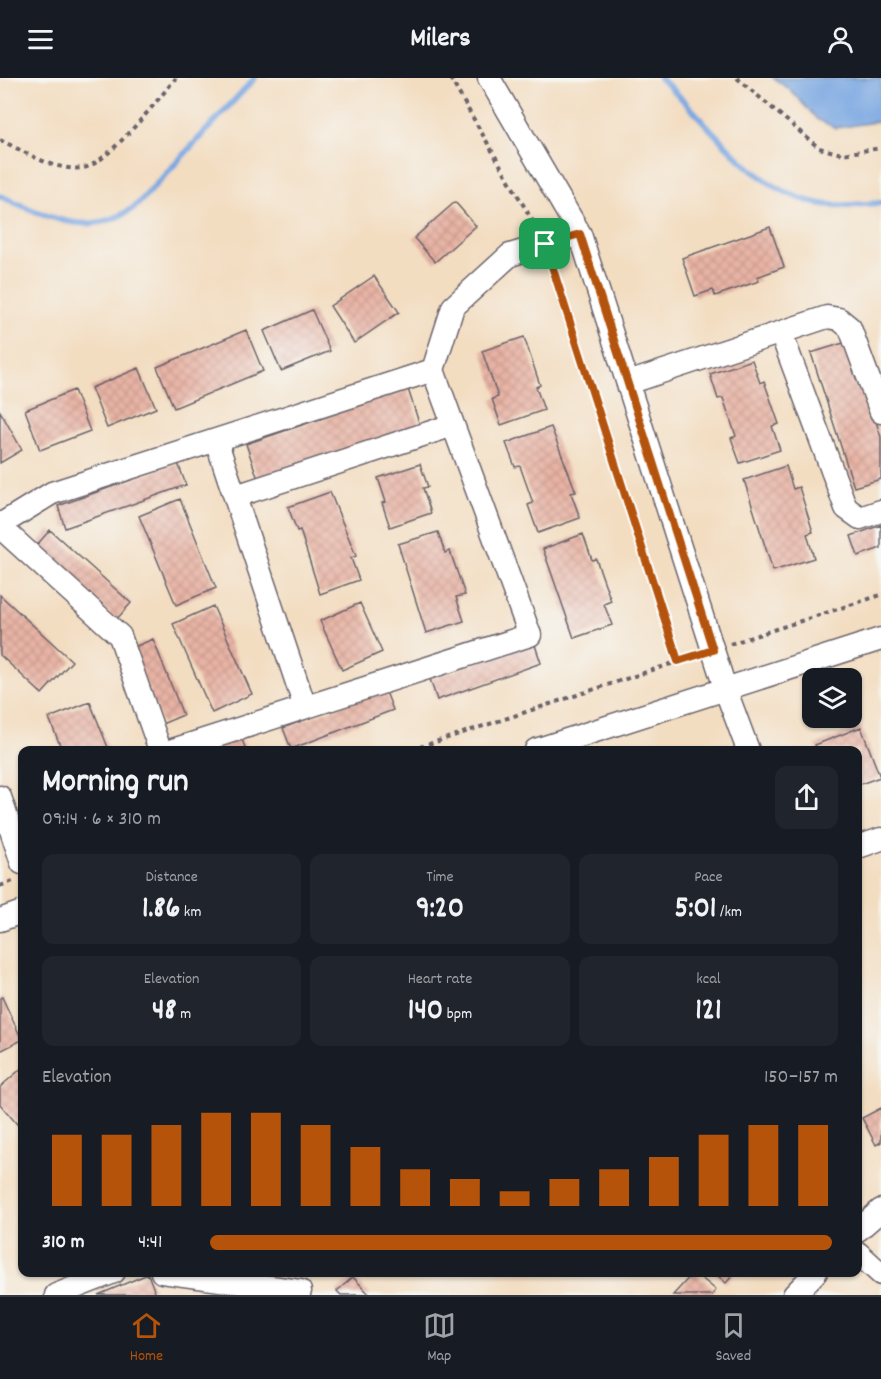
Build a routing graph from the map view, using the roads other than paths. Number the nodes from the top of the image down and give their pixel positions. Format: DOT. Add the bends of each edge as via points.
graph roads {
  1 [pos="489,78"];
  2 [pos="580,234"];
  3 [pos="781,333"];
  4 [pos="433,370"];
  5 [pos="628,383"];
  6 [pos="881,412"];
  7 [pos="453,425"];
  8 [pos="216,440"];
  9 [pos="236,496"];
  10 [pos="881,511"];
  11 [pos="0,526"];
  12 [pos="881,639"];
  13 [pos="726,691"];
  14 [pos="305,707"];
  15 [pos="159,746"];
  16 [pos="185,746"];
  17 [pos="549,746"];
  18 [pos="747,746"];
  19 [pos="0,797"];
  20 [pos="881,839"];
  21 [pos="862,846"];
  22 [pos="18,850"];
  23 [pos="18,913"];
  24 [pos="0,920"];
  25 [pos="881,1210"];
  26 [pos="862,1227"];
  27 [pos="862,1257"];
  28 [pos="881,1274"];
  29 [pos="101,1277"];
  30 [pos="197,1277"];
  31 [pos="811,1277"];
  32 [pos="260,1286"];
  33 [pos="56,1295"];
  34 [pos="238,1295"];
  35 [pos="296,1295"];
  36 [pos="794,1295"];
  1 -- 2 [label="street"];
  2 -- 4 [label="street" via="510,255 453,307"];
  2 -- 5 [label="street"];
  3 -- 5 [label="street"];
  3 -- 6 [label="street" via="827,317 839,319 850,328"];
  3 -- 10 [label="street" via="846,508 860,518"];
  4 -- 7 [label="street"];
  4 -- 8 [label="street"];
  5 -- 13 [label="street"];
  7 -- 9 [label="street"];
  7 -- 14 [label="street" via="530,635"];
  8 -- 9 [label="street"];
  8 -- 11 [label="street" via="52,493"];
  9 -- 14 [label="street"];
  11 -- 15 [label="street" via="120,636"];
  12 -- 13 [label="street"];
  13 -- 17 [label="street"];
  13 -- 18 [label="street"];
  14 -- 16 [label="street"];
  19 -- 22 [label="street"];
  20 -- 21 [label="street"];
  23 -- 24 [label="street"];
  25 -- 26 [label="street"];
  27 -- 28 [label="street"];
  29 -- 33 [label="street"];
  30 -- 32 [label="street"];
  31 -- 36 [label="street"];
  32 -- 34 [label="street"];
  32 -- 35 [label="street" via="300,1291"];
}
